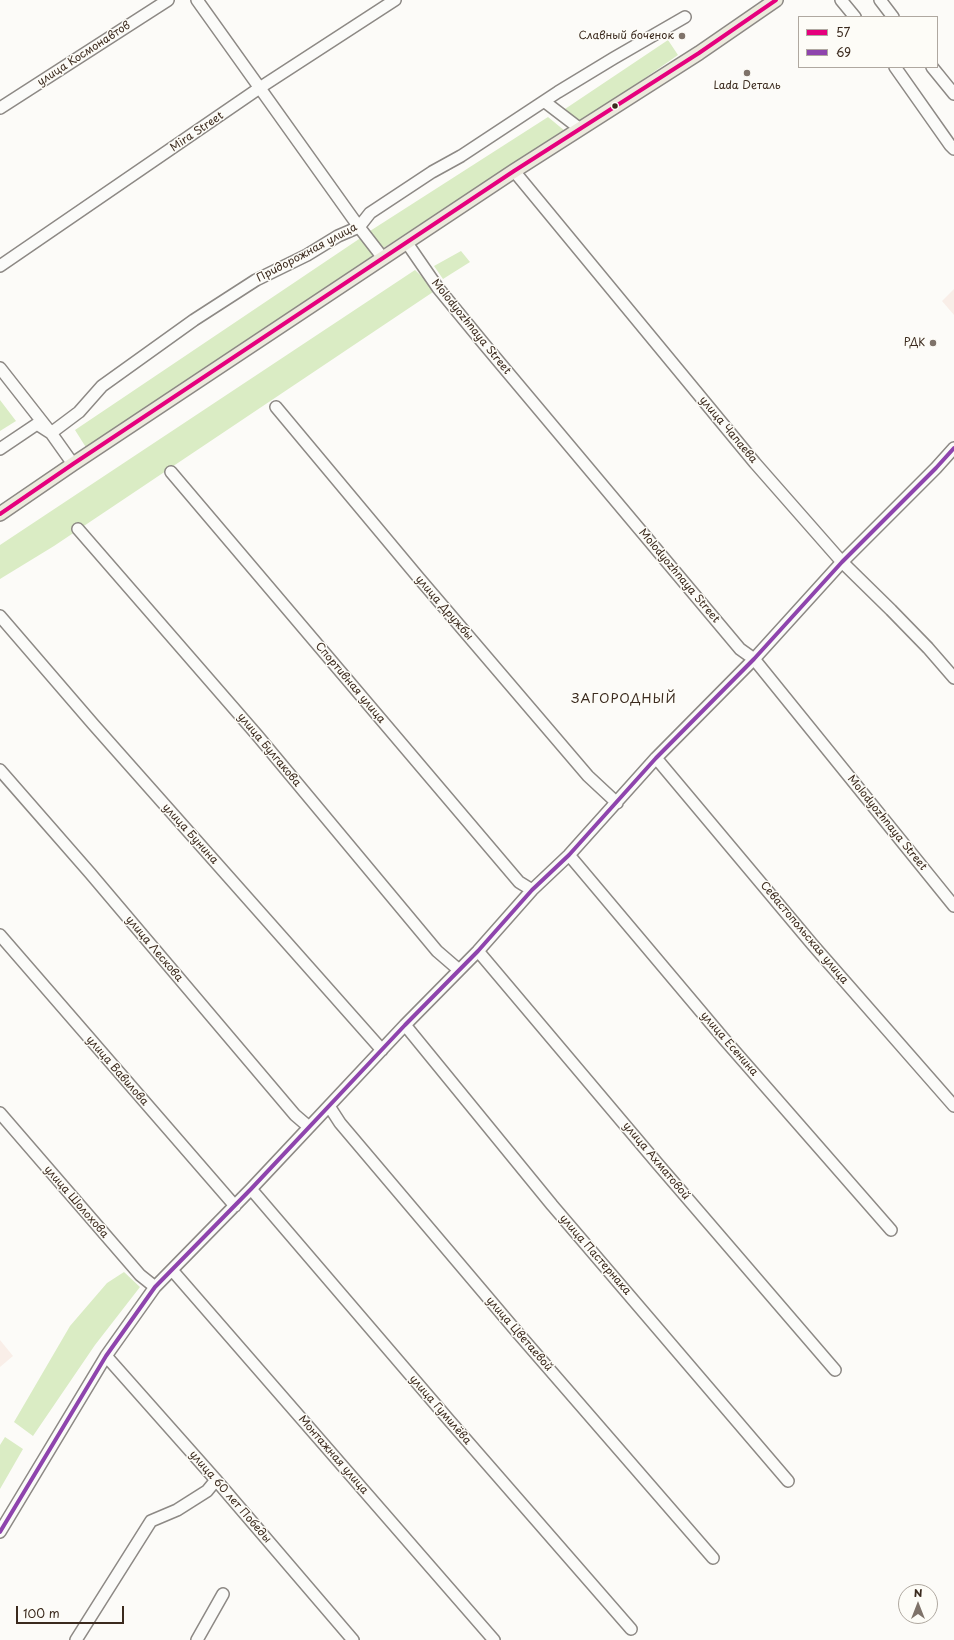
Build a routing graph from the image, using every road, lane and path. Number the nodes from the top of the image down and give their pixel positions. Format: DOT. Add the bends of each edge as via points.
graph roads {
  1 [pos="168,0"];
  2 [pos="197,0"];
  3 [pos="395,0"];
  4 [pos="776,0"];
  5 [pos="841,0"];
  6 [pos="880,0"];
  7 [pos="855,16"];
  8 [pos="892,16"];
  9 [pos="685,17"];
  10 [pos="896,68"];
  11 [pos="933,68"];
  12 [pos="261,88"];
  13 [pos="954,94"];
  14 [pos="545,102"];
  15 [pos="0,108"];
  16 [pos="579,128"];
  17 [pos="953,144"];
  18 [pos="514,171"];
  19 [pos="359,227"];
  20 [pos="407,243"];
  21 [pos="383,258"];
  22 [pos="0,266"];
  23 [pos="0,368"];
  24 [pos="276,407"];
  25 [pos="51,433"];
  26 [pos="954,448"];
  27 [pos="0,449"];
  28 [pos="73,464"];
  29 [pos="171,472"];
  30 [pos="0,514"];
  31 [pos="78,529"];
  32 [pos="842,562"];
  33 [pos="0,616"];
  34 [pos="754,659"];
  35 [pos="954,678"];
  36 [pos="656,758"];
  37 [pos="0,770"];
  38 [pos="617,803"];
  39 [pos="569,855"];
  40 [pos="532,890"];
  41 [pos="954,906"];
  42 [pos="0,935"];
  43 [pos="478,951"];
  44 [pos="459,970"];
  45 [pos="405,1025"];
  46 [pos="382,1050"];
  47 [pos="329,1106"];
  48 [pos="954,1106"];
  49 [pos="0,1113"];
  50 [pos="309,1127"];
  51 [pos="251,1189"];
  52 [pos="234,1206"];
  53 [pos="891,1230"];
  54 [pos="172,1270"];
  55 [pos="155,1287"];
  56 [pos="106,1356"];
  57 [pos="835,1370"];
  58 [pos="216,1480"];
  59 [pos="788,1482"];
  60 [pos="0,1532"];
  61 [pos="712,1558"];
  62 [pos="223,1594"];
  63 [pos="631,1629"];
  64 [pos="76,1640"];
  65 [pos="197,1640"];
  66 [pos="353,1640"];
  67 [pos="494,1640"];
  1 -- 15 [label="street, улица Космонавтов"];
  2 -- 12 [label="street"];
  3 -- 12 [label="street, Mira Street"];
  4 -- 16 [label="main road"];
  5 -- 7 [label="street"];
  6 -- 8 [label="street"];
  9 -- 14 [label="street, Придорожная улица"];
  10 -- 17 [label="street"];
  11 -- 13 [label="street"];
  12 -- 19 [label="street"];
  12 -- 22 [label="street, Mira Street"];
  14 -- 16 [label="street"];
  14 -- 19 [label="street, Придорожная улица" via="370,213"];
  16 -- 18 [label="main road"];
  18 -- 20 [label="main road"];
  18 -- 32 [label="street, улица Чапаева" via="755,463"];
  19 -- 21 [label="street"];
  19 -- 25 [label="street, Придорожная улица" via="256,280 194,320 102,386 80,412"];
  20 -- 21 [label="main road"];
  20 -- 34 [label="street, Molodyozhnaya Street" via="438,288 484,344 740,650"];
  21 -- 28 [label="main road"];
  23 -- 25 [label="street"];
  24 -- 38 [label="street, улица Дружбы" via="588,776"];
  25 -- 27 [label="street" via="36,424"];
  25 -- 28 [label="street"];
  26 -- 32 [label="street"];
  28 -- 30 [label="main road"];
  29 -- 40 [label="street, Спортивная улица" via="519,882"];
  31 -- 44 [label="street, улица Булгакова" via="257,735 437,951"];
  32 -- 34 [label="street"];
  32 -- 35 [label="street, улица Чапаева" via="928,648"];
  33 -- 46 [label="street, улица Бунина" via="92,724"];
  34 -- 36 [label="street"];
  34 -- 41 [label="street, Molodyozhnaya Street"];
  36 -- 38 [label="street"];
  36 -- 48 [label="street, Севастопольская улица" via="812,944"];
  37 -- 50 [label="street, улица Лескова" via="295,1115"];
  38 -- 39 [label="street"];
  39 -- 40 [label="street"];
  39 -- 53 [label="street, улица Есенина" via="724,1039"];
  40 -- 43 [label="street"];
  42 -- 52 [label="street, улица Вавилова"];
  43 -- 44 [label="street"];
  43 -- 57 [label="street, улица Ахматовой"];
  44 -- 45 [label="street"];
  45 -- 46 [label="street"];
  45 -- 59 [label="street, улица Пастернака" via="552,1205"];
  46 -- 47 [label="street"];
  47 -- 50 [label="street"];
  47 -- 61 [label="street, улица Цветаевой" via="340,1124"];
  49 -- 55 [label="street, улица Шолохова" via="140,1275"];
  50 -- 51 [label="street"];
  51 -- 52 [label="street"];
  51 -- 63 [label="street, улица Гумилёва"];
  52 -- 54 [label="street"];
  54 -- 55 [label="street"];
  54 -- 67 [label="street, Монтажная улица"];
  55 -- 56 [label="street"];
  56 -- 58 [label="street, улица 60 лет Победы"];
  56 -- 60 [label="street"];
  58 -- 64 [label="street" via="207,1490 177,1510 151,1520"];
  58 -- 66 [label="street, улица 60 лет Победы"];
  62 -- 65 [label="street"];
}
